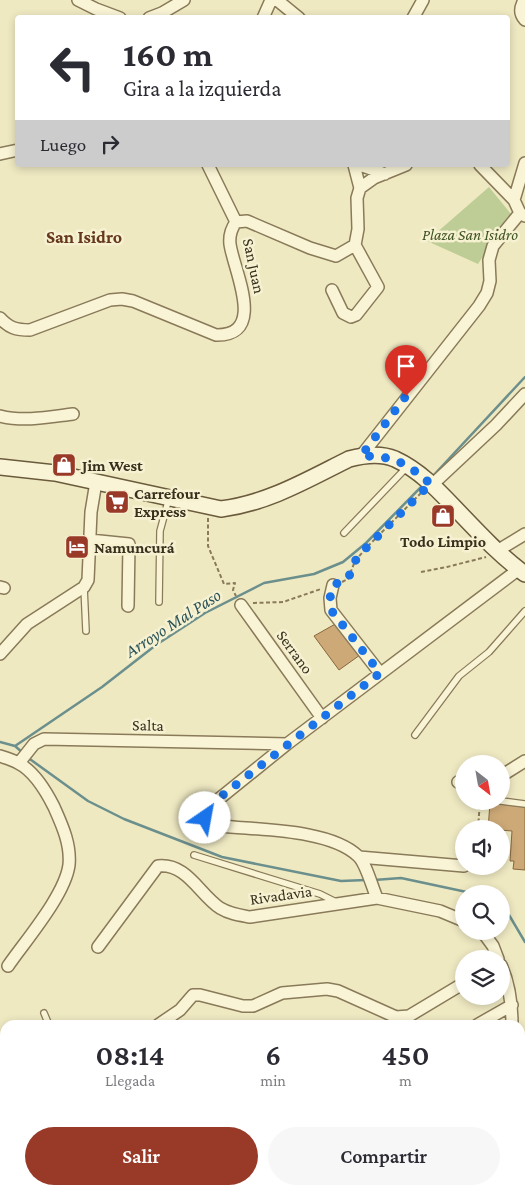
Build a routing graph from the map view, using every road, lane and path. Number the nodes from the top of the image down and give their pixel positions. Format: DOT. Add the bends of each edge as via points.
graph roads {
  1 [pos="78,0"];
  2 [pos="184,0"];
  3 [pos="271,0"];
  4 [pos="277,0"];
  5 [pos="423,0"];
  6 [pos="524,0"];
  7 [pos="112,15"];
  8 [pos="157,15"];
  9 [pos="264,15"];
  10 [pos="295,15"];
  11 [pos="415,15"];
  12 [pos="525,20"];
  13 [pos="15,151"];
  14 [pos="0,154"];
  15 [pos="525,164"];
  16 [pos="209,167"];
  17 [pos="355,167"];
  18 [pos="366,167"];
  19 [pos="401,167"];
  20 [pos="482,167"];
  21 [pos="385,174"];
  22 [pos="360,188"];
  23 [pos="514,200"];
  24 [pos="523,214"];
  25 [pos="236,222"];
  26 [pos="355,245"];
  27 [pos="332,290"];
  28 [pos="0,318"];
  29 [pos="525,394"];
  30 [pos="73,414"];
  31 [pos="0,416"];
  32 [pos="361,456"];
  33 [pos="408,466"];
  34 [pos="0,467"];
  35 [pos="96,482"];
  36 [pos="432,485"];
  37 [pos="169,498"];
  38 [pos="208,507"];
  39 [pos="344,534"];
  40 [pos="525,534"];
  41 [pos="90,540"];
  42 [pos="497,551"];
  43 [pos="421,572"];
  44 [pos="522,572"];
  45 [pos="333,585"];
  46 [pos="84,587"];
  47 [pos="233,590"];
  48 [pos="159,602"];
  49 [pos="241,605"];
  50 [pos="128,606"];
  51 [pos="525,611"];
  52 [pos="86,631"];
  53 [pos="0,654"];
  54 [pos="380,673"];
  55 [pos="322,718"];
  56 [pos="415,736"];
  57 [pos="287,744"];
  58 [pos="0,756"];
  59 [pos="21,759"];
  60 [pos="525,761"];
  61 [pos="510,770"];
  62 [pos="510,802"];
  63 [pos="525,804"];
  64 [pos="194,855"];
  65 [pos="362,862"];
  66 [pos="455,866"];
  67 [pos="377,898"];
  68 [pos="338,902"];
  69 [pos="455,917"];
  70 [pos="98,947"];
  71 [pos="8,966"];
  72 [pos="455,988"];
  73 [pos="510,992"];
  74 [pos="512,1004"];
  75 [pos="44,1013"];
  76 [pos="47,1020"];
  77 [pos="165,1020"];
  78 [pos="486,1020"];
  79 [pos="512,1020"];
  1 -- 7 [label="street"];
  2 -- 8 [label="street"];
  3 -- 9 [label="street"];
  4 -- 10 [label="street"];
  5 -- 11 [label="street"];
  6 -- 12 [label="street" via="521,14"];
  13 -- 14 [label="street"];
  15 -- 23 [label="street"];
  16 -- 25 [label="street"];
  17 -- 22 [label="street"];
  18 -- 21 [label="street"];
  19 -- 21 [label="street"];
  20 -- 23 [label="street"];
  21 -- 22 [label="street"];
  22 -- 26 [label="street"];
  23 -- 24 [label="street"];
  24 -- 32 [label="street" via="493,246 489,260 490,281 479,306"];
  25 -- 26 [label="street, San Juan" via="247,221 329,255 344,253"];
  25 -- 28 [label="street, San Juan" via="230,230 230,243 246,306 241,322 224,335 216,335 122,299 110,300 30,330 10,327"];
  26 -- 27 [label="street" via="378,287 351,317 343,313"];
  29 -- 36 [label="street"];
  30 -- 31 [label="street" via="31,419"];
  32 -- 33 [label="main road" via="381,456"];
  32 -- 38 [label="main road" via="279,495 242,506"];
  33 -- 36 [label="main road"];
  33 -- 39 [label="lane"];
  34 -- 35 [label="main road" via="55,472"];
  35 -- 37 [label="main road"];
  35 -- 41 [label="street"];
  36 -- 42 [label="main road"];
  36 -- 45 [label="path" via="367,547 355,561 348,579"];
  37 -- 38 [label="main road"];
  37 -- 48 [label="lane" via="160,531"];
  38 -- 47 [label="path" via="208,546 224,584 235,582"];
  40 -- 42 [label="street"];
  41 -- 46 [label="street" via="88,580"];
  41 -- 50 [label="street" via="130,544"];
  42 -- 43 [label="path" via="480,559"];
  42 -- 44 [label="main road"];
  44 -- 54 [label="street"];
  45 -- 49 [label="path" via="283,602"];
  45 -- 54 [label="street" via="331,610"];
  46 -- 52 [label="lane"];
  46 -- 53 [label="street" via="27,624"];
  49 -- 55 [label="street, Serrano"];
  51 -- 56 [label="lane" via="489,652 459,676"];
  54 -- 55 [label="street"];
  55 -- 57 [label="street"];
  57 -- 59 [label="street, Salta" via="44,739 34,744"];
  57 -- 65 [label="street" via="210,805 204,811 205,818 211,824 221,826 320,836 342,845"];
  58 -- 59 [label="street"];
  59 -- 71 [label="street" via="51,800 63,827 69,866 58,895"];
  60 -- 61 [label="street"];
  62 -- 63 [label="lane"];
  64 -- 68 [label="lane"];
  65 -- 66 [label="street"];
  65 -- 67 [label="street"];
  67 -- 68 [label="street, Rivadavia"];
  67 -- 69 [label="street, Rivadavia"];
  68 -- 70 [label="street, Rivadavia" via="250,917 232,914 219,907 178,868 158,866"];
  72 -- 77 [label="street" via="402,1018 338,991 316,989 282,993 252,1006 193,995"];
  73 -- 74 [label="street"];
  74 -- 78 [label="street"];
  74 -- 79 [label="street"];
  75 -- 76 [label="lane"];
}
